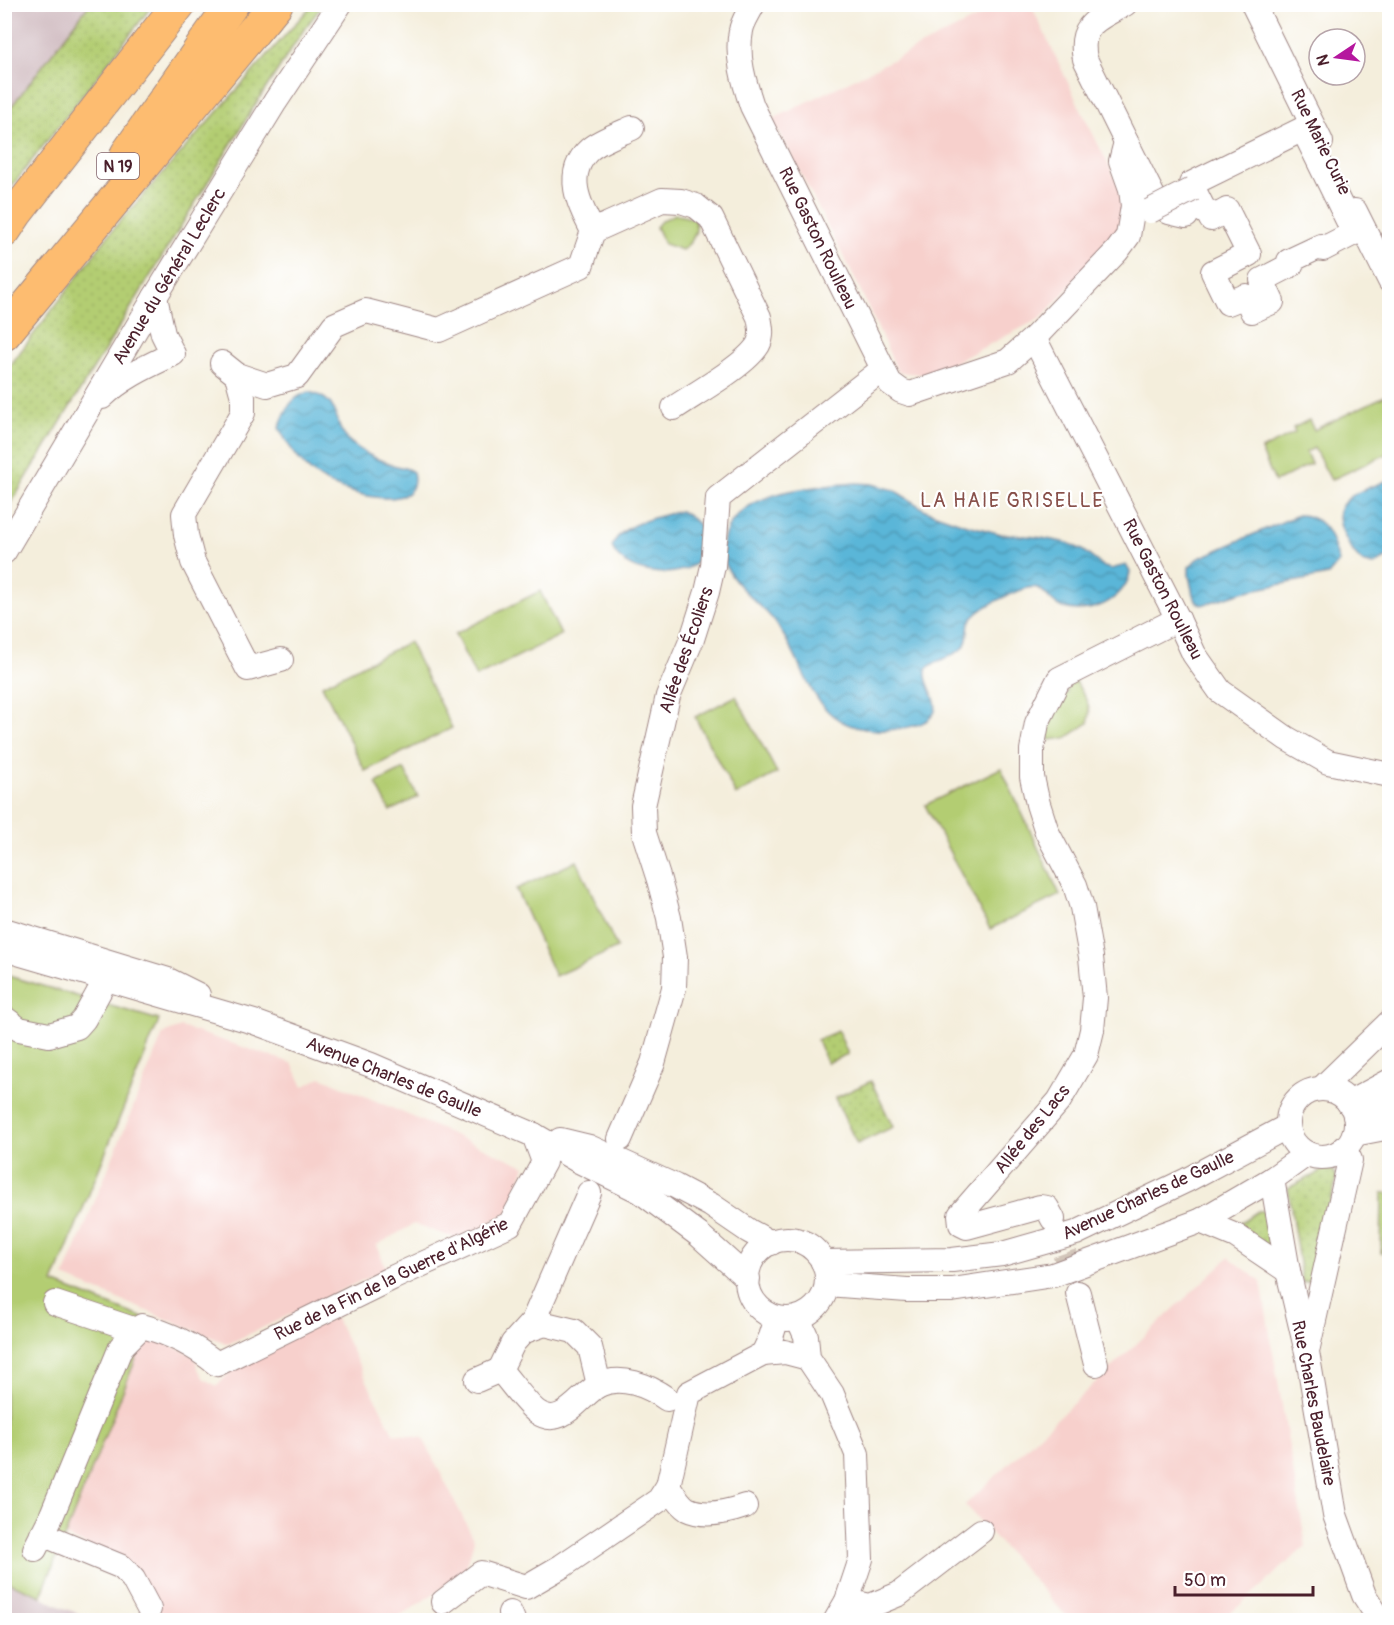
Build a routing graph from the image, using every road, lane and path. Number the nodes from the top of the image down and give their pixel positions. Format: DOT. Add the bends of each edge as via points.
graph roads {
  1 [pos="179,4"];
  2 [pos="232,4"];
  3 [pos="276,4"];
  4 [pos="325,4"];
  5 [pos="340,4"];
  6 [pos="1125,4"];
  7 [pos="1253,4"];
  8 [pos="753,5"];
  9 [pos="632,128"];
  10 [pos="1311,135"];
  11 [pos="1126,142"];
  12 [pos="1193,189"];
  13 [pos="1150,211"];
  14 [pos="1186,216"];
  15 [pos="4,231"];
  16 [pos="593,231"];
  17 [pos="1389,280"];
  18 [pos="155,297"];
  19 [pos="4,327"];
  20 [pos="4,334"];
  21 [pos="1034,338"];
  22 [pos="1008,361"];
  23 [pos="883,369"];
  24 [pos="1054,378"];
  25 [pos="674,408"];
  26 [pos="89,409"];
  27 [pos="4,520"];
  28 [pos="4,552"];
  29 [pos="1178,619"];
  30 [pos="281,660"];
  31 [pos="1389,773"];
  32 [pos="4,930"];
  33 [pos="4,949"];
  34 [pos="106,979"];
  35 [pos="4,1018"];
  36 [pos="254,1022"];
  37 [pos="1389,1022"];
  38 [pos="1389,1081"];
  39 [pos="1321,1089"];
  40 [pos="1389,1105"];
  41 [pos="1351,1125"];
  42 [pos="1288,1126"];
  43 [pos="1389,1128"];
  44 [pos="534,1135"];
  45 [pos="620,1139"];
  46 [pos="1307,1154"];
  47 [pos="1272,1179"];
  48 [pos="590,1193"];
  49 [pos="1053,1219"];
  50 [pos="1200,1221"];
  51 [pos="771,1243"];
  52 [pos="1288,1271"];
  53 [pos="825,1273"];
  54 [pos="748,1278"];
  55 [pos="1078,1293"];
  56 [pos="55,1303"];
  57 [pos="787,1318"];
  58 [pos="136,1330"];
  59 [pos="525,1330"];
  60 [pos="1307,1352"];
  61 [pos="763,1354"];
  62 [pos="808,1358"];
  63 [pos="1096,1364"];
  64 [pos="500,1370"];
  65 [pos="477,1380"];
  66 [pos="599,1385"];
  67 [pos="667,1399"];
  68 [pos="668,1486"];
  69 [pos="745,1506"];
  70 [pos="981,1531"];
  71 [pos="443,1602"];
  72 [pos="148,1609"];
  73 [pos="842,1611"];
  74 [pos="1380,1620"];
  1 -- 15 [label="highway, N 19"];
  2 -- 19 [label="highway, N 19"];
  3 -- 20 [label="highway"];
  4 -- 27 [label="street"];
  5 -- 18 [label="street, Avenue du Général Leclerc"];
  6 -- 11 [label="street" via="1092,24 1084,36 1083,50"];
  7 -- 10 [label="street, Rue Marie Curie"];
  8 -- 23 [label="street, Rue Gaston Roulleau" via="741,29 740,54 752,106"];
  9 -- 16 [label="street" via="591,148 578,164 578,202"];
  10 -- 12 [label="street"];
  10 -- 12 [label="street" via="1354,233 1289,261 1291,265 1262,280 1272,302 1252,311 1246,296 1228,303 1213,272 1249,254 1227,210 1211,219"];
  10 -- 17 [label="street, Rue Marie Curie"];
  11 -- 14 [label="street" via="1156,202 1169,212"];
  11 -- 21 [label="street" via="1121,161 1133,206 1128,236"];
  12 -- 13 [label="street, bridge"];
  16 -- 25 [label="street" via="662,201 696,206 711,218 759,317 759,343 747,358"];
  16 -- 30 [label="street" via="581,266 439,330 366,311 334,326 297,376 267,385 230,369 243,397 243,413 184,514 186,536 193,562 248,669"];
  18 -- 26 [label="street, Avenue du Général Leclerc"];
  18 -- 26 [label="street" via="163,334 173,354 120,381"];
  21 -- 22 [label="street, Rue Gaston Roulleau"];
  21 -- 24 [label="street, Rue Gaston Roulleau"];
  22 -- 23 [label="street, Rue Gaston Roulleau" via="910,394 890,383"];
  22 -- 24 [label="street"];
  23 -- 45 [label="street, Allée des Écoliers" via="718,498 707,592 668,696 643,806 644,833 669,918 675,988 653,1063"];
  24 -- 29 [label="street, Rue Gaston Roulleau"];
  26 -- 28 [label="street, Avenue du Général Leclerc"];
  29 -- 31 [label="street, Rue Gaston Roulleau" via="1194,654 1220,692 1328,762"];
  29 -- 49 [label="street, Allée des Lacs" via="1059,679 1037,723 1032,777 1047,832 1082,907 1095,998 1092,1030 1086,1055 1059,1101 960,1215 961,1224 967,1227 1040,1207 1047,1208"];
  32 -- 36 [label="street, Avenue Charles de Gaulle" via="168,980"];
  33 -- 34 [label="street, Avenue Charles de Gaulle"];
  34 -- 35 [label="street" via="78,1027 49,1035 19,1029"];
  34 -- 36 [label="street, Avenue Charles de Gaulle"];
  36 -- 44 [label="street, Avenue Charles de Gaulle" via="371,1065"];
  37 -- 39 [label="street"];
  38 -- 41 [label="street"];
  39 -- 41 [label="street" via="1342,1095"];
  39 -- 42 [label="street" via="1301,1096 1289,1114"];
  40 -- 41 [label="street"];
  41 -- 43 [label="street"];
  41 -- 46 [label="street" via="1330,1157"];
  41 -- 60 [label="street" via="1350,1160"];
  42 -- 46 [label="street" via="1291,1137"];
  42 -- 53 [label="street, Avenue Charles de Gaulle" via="1076,1233 1002,1254"];
  44 -- 51 [label="street, Avenue Charles de Gaulle" via="589,1147 675,1186"];
  44 -- 54 [label="street, Avenue Charles de Gaulle" via="640,1191"];
  44 -- 58 [label="street, Rue de la Fin de la Guerre d'Algérie" via="544,1162 510,1224 217,1364 200,1350 158,1330 142,1326"];
  46 -- 47 [label="street, Avenue Charles de Gaulle"];
  47 -- 50 [label="street, Avenue Charles de Gaulle"];
  47 -- 52 [label="street, Rue Charles Baudelaire"];
  48 -- 59 [label="street" via="533,1321"];
  50 -- 52 [label="street" via="1236,1236"];
  50 -- 53 [label="street, Avenue Charles de Gaulle" via="1053,1275 952,1290 907,1290"];
  51 -- 53 [label="street" via="782,1239 804,1243 816,1251"];
  51 -- 54 [label="street" via="754,1258"];
  52 -- 60 [label="street, Rue Charles Baudelaire"];
  53 -- 57 [label="street" via="824,1294 817,1305 808,1313"];
  54 -- 57 [label="street" via="755,1303 765,1312"];
  55 -- 63 [label="street"];
  56 -- 58 [label="street"];
  57 -- 61 [label="street"];
  57 -- 62 [label="street" via="806,1336"];
  58 -- 72 [label="street" via="121,1347 38,1541 122,1567"];
  59 -- 64 [label="street" via="513,1343"];
  59 -- 66 [label="street" via="545,1324 574,1331 590,1347"];
  60 -- 74 [label="street, Rue Charles Baudelaire" via="1335,1515 1364,1595"];
  61 -- 62 [label="street" via="785,1352"];
  61 -- 68 [label="street" via="689,1393"];
  62 -- 73 [label="street" via="832,1394 857,1454 861,1559"];
  64 -- 65 [label="street"];
  64 -- 66 [label="street" via="537,1412 550,1417 566,1413"];
  66 -- 67 [label="street" via="623,1380 652,1388"];
  68 -- 69 [label="street" via="686,1508 706,1513"];
  68 -- 71 [label="street" via="659,1500 526,1587 481,1573"];
  70 -- 73 [label="street" via="899,1594 870,1606"];
}
